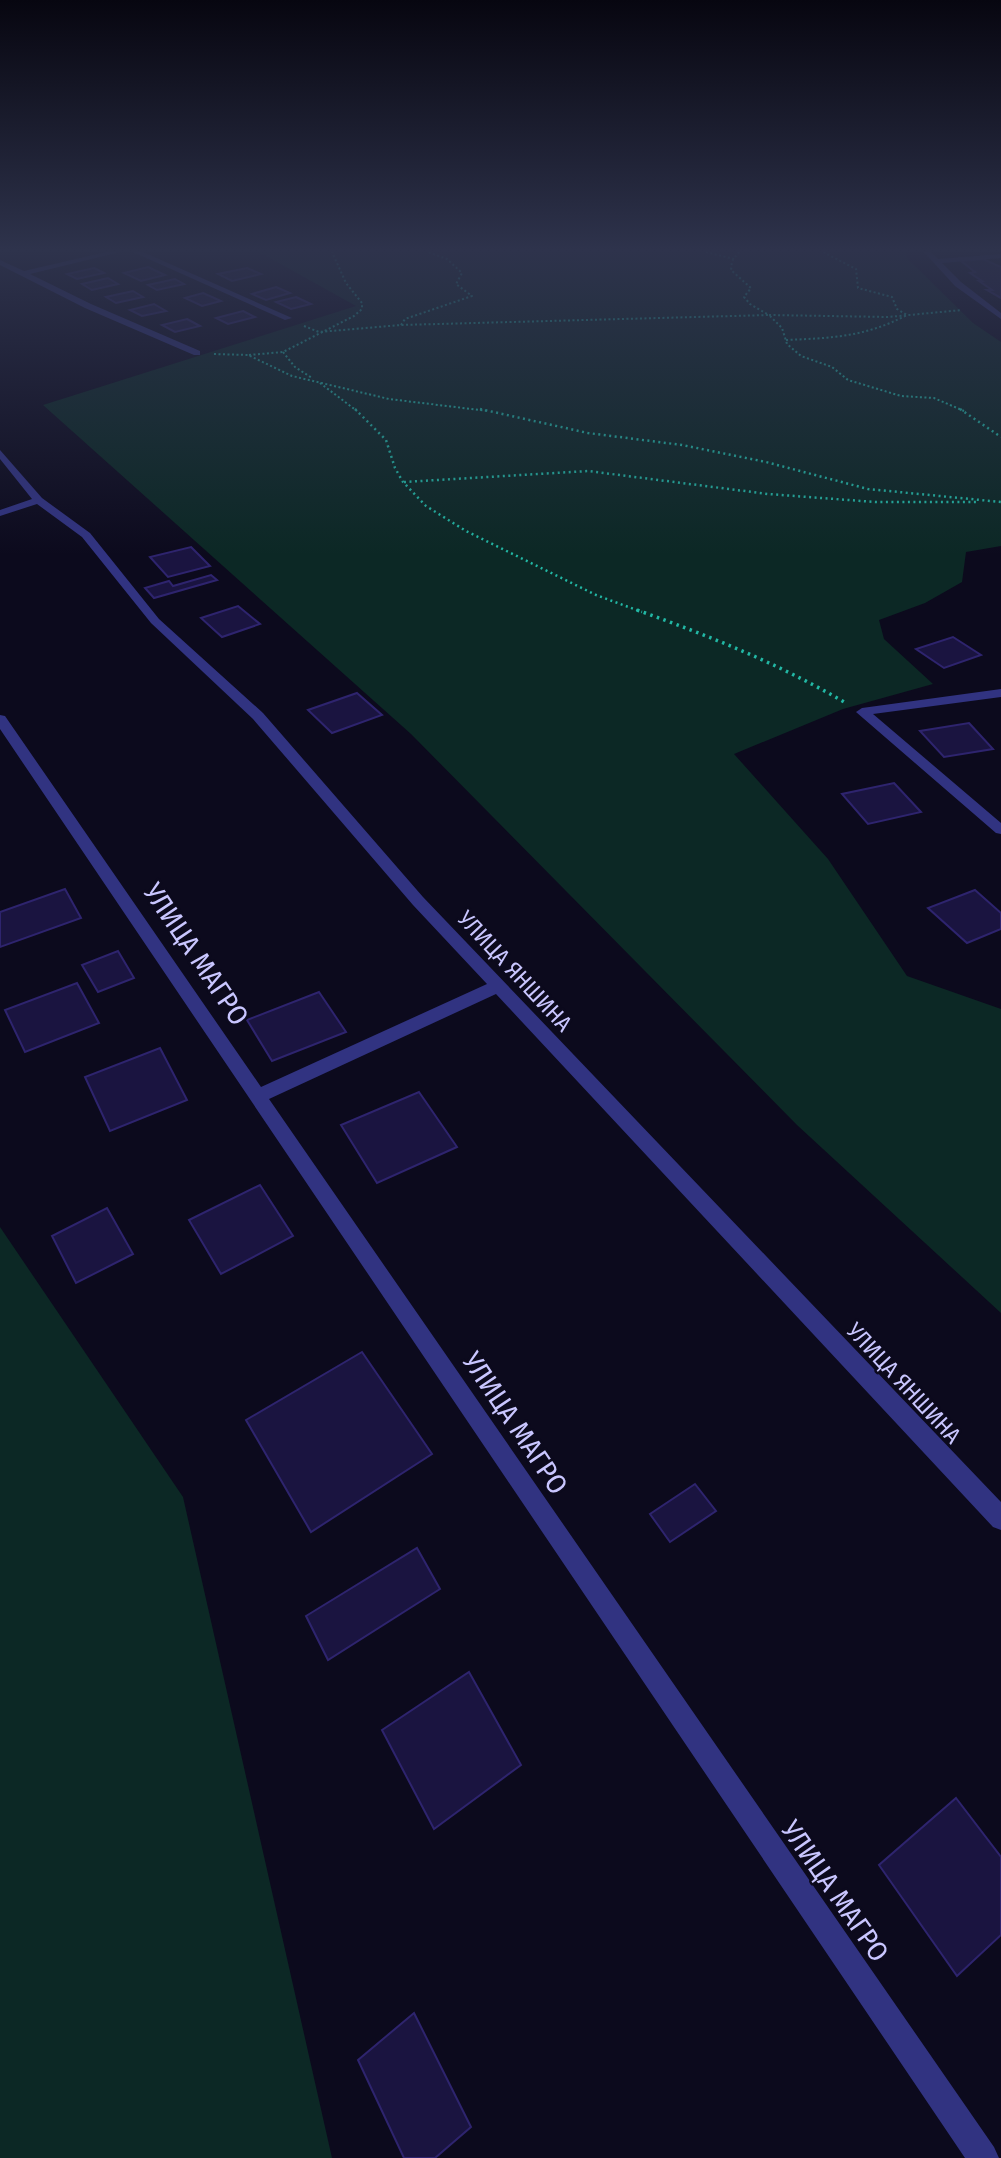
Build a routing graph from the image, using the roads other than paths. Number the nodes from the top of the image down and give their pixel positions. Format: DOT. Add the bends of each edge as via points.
graph roads {
  1 [pos="0,453"];
  2 [pos="38,500"];
  3 [pos="0,513"];
  4 [pos="1001,693"];
  5 [pos="0,719"];
  6 [pos="1001,830"];
  7 [pos="498,986"];
  8 [pos="257,1097"];
  9 [pos="1001,1519"];
  10 [pos="983,2158"];
  1 -- 2 [label="street, УЛИЦА ЯНШИНА"];
  2 -- 3 [label="street"];
  2 -- 7 [label="street, УЛИЦА ЯНШИНА" via="86,535 155,621 258,716"];
  4 -- 6 [label="street" via="862,712"];
  5 -- 8 [label="street, УЛИЦА МАГРО"];
  7 -- 8 [label="street"];
  7 -- 9 [label="street, УЛИЦА ЯНШИНА"];
  8 -- 10 [label="street, УЛИЦА МАГРО"];
}
